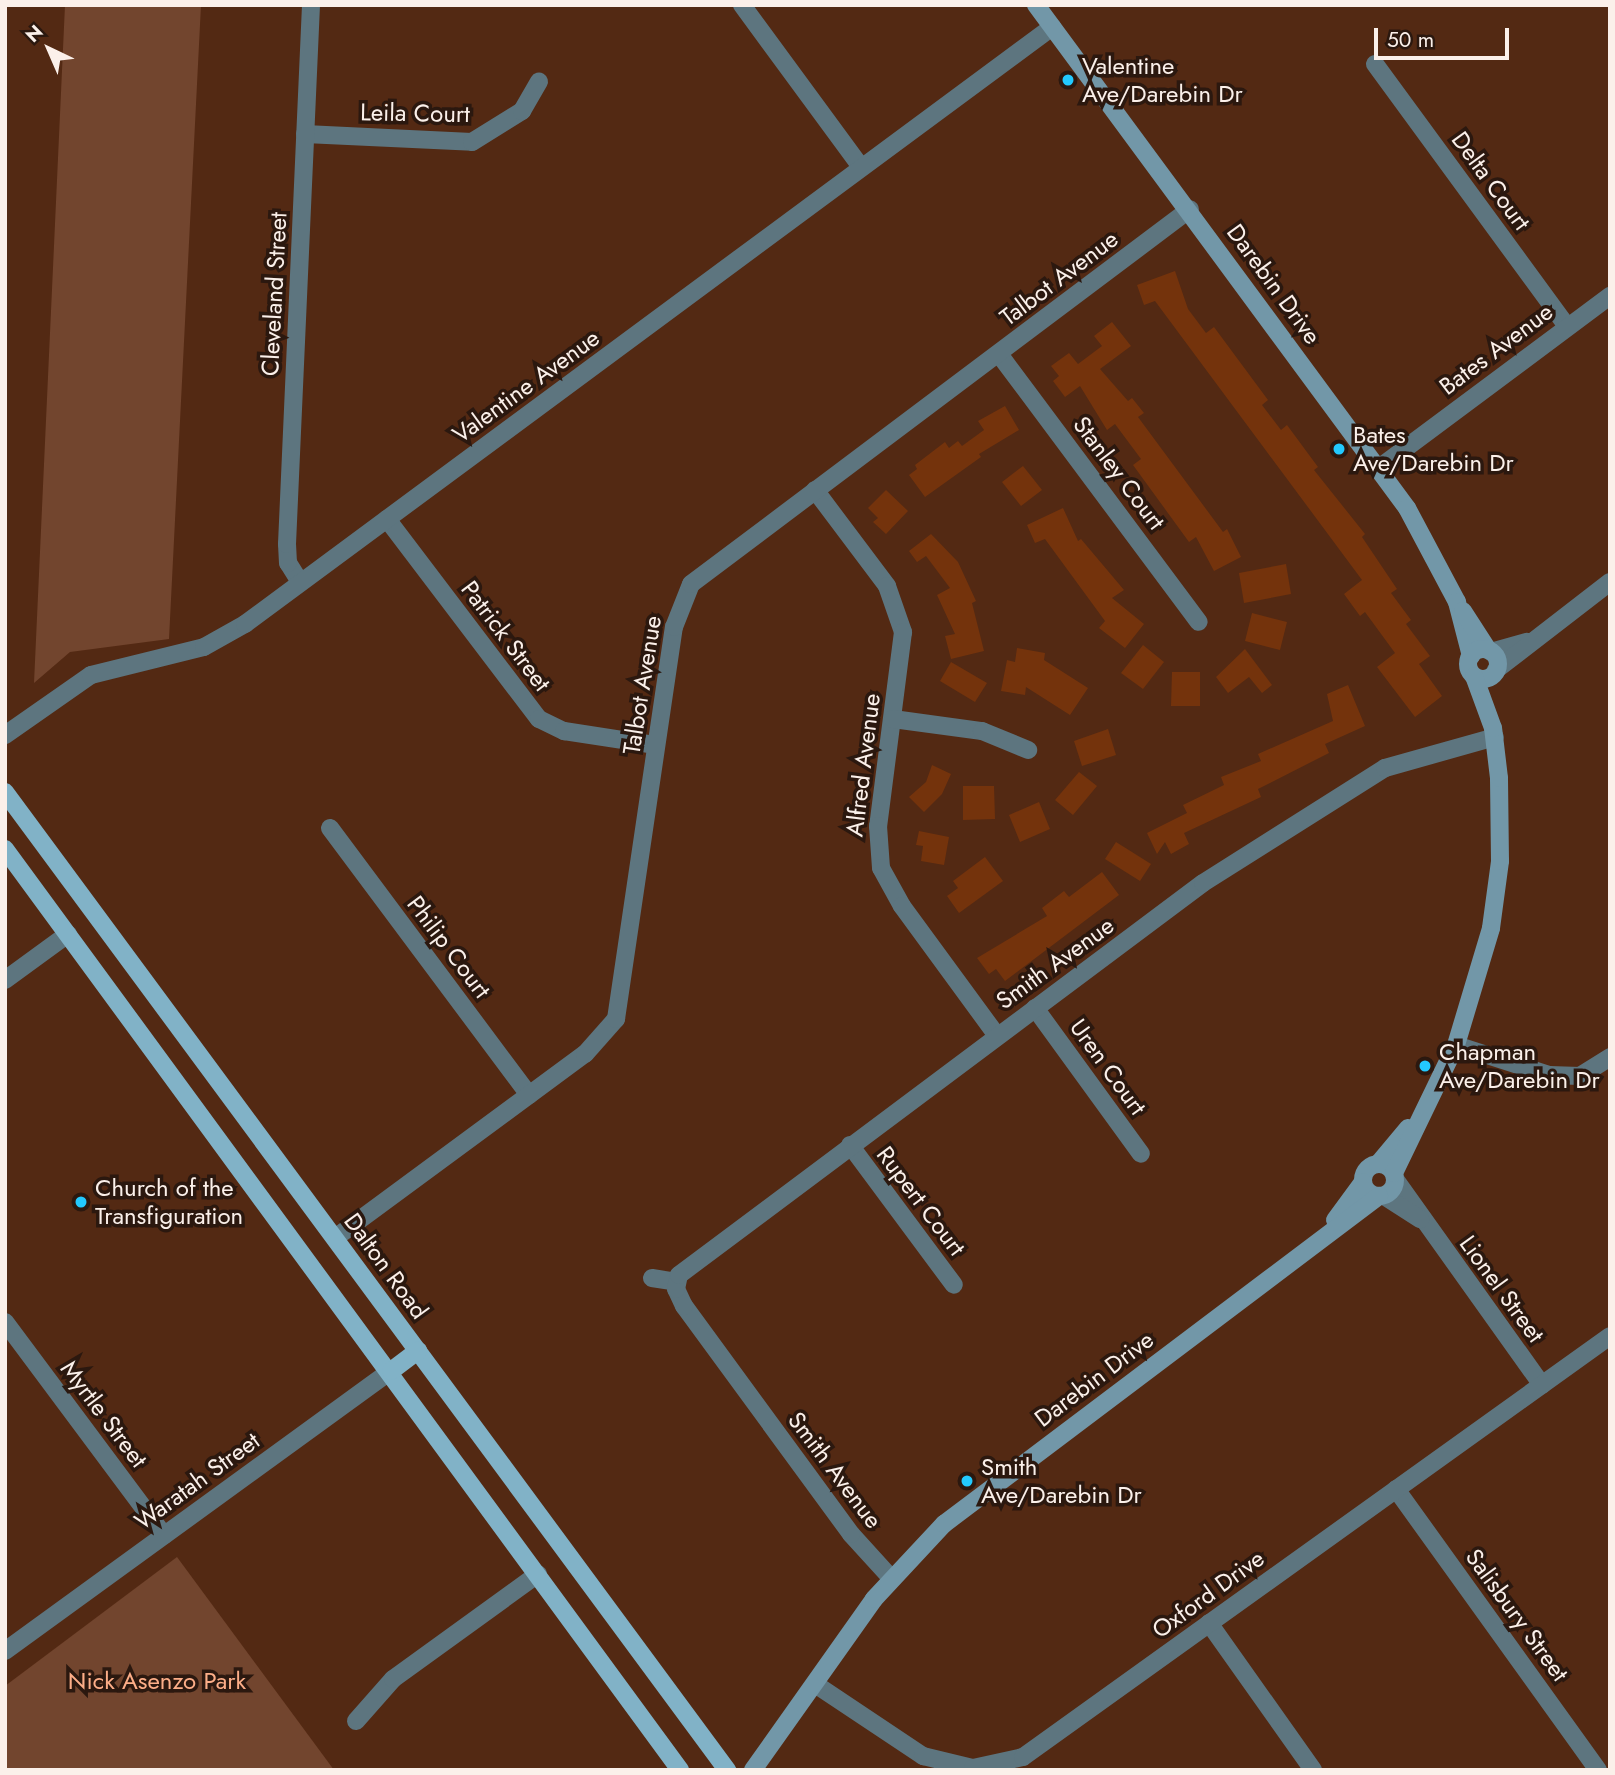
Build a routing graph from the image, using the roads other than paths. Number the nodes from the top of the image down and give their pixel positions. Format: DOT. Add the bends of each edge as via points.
graph roads {
  1 [pos="311,5"];
  2 [pos="742,5"];
  3 [pos="1036,5"];
  4 [pos="1052,27"];
  5 [pos="1375,64"];
  6 [pos="539,82"];
  7 [pos="305,134"];
  8 [pos="861,167"];
  9 [pos="1190,209"];
  10 [pos="1610,296"];
  11 [pos="1567,327"];
  12 [pos="999,354"];
  13 [pos="1379,468"];
  14 [pos="815,490"];
  15 [pos="387,519"];
  16 [pos="300,582"];
  17 [pos="1610,582"];
  18 [pos="1199,622"];
  19 [pos="1533,639"];
  20 [pos="1483,652"];
  21 [pos="1495,672"];
  22 [pos="1474,676"];
  23 [pos="892,719"];
  24 [pos="1494,732"];
  25 [pos="5,735"];
  26 [pos="656,745"];
  27 [pos="1028,750"];
  28 [pos="5,792"];
  29 [pos="330,828"];
  30 [pos="5,849"];
  31 [pos="68,934"];
  32 [pos="5,980"];
  33 [pos="1035,1008"];
  34 [pos="997,1036"];
  35 [pos="1456,1045"];
  36 [pos="1610,1057"];
  37 [pos="528,1095"];
  38 [pos="850,1144"];
  39 [pos="1142,1154"];
  40 [pos="1389,1172"];
  41 [pos="1363,1182"];
  42 [pos="1381,1196"];
  43 [pos="1423,1221"];
  44 [pos="1321,1237"];
  45 [pos="335,1238"];
  46 [pos="652,1278"];
  47 [pos="677,1283"];
  48 [pos="954,1286"];
  49 [pos="5,1322"];
  50 [pos="1610,1336"];
  51 [pos="418,1351"];
  52 [pos="391,1371"];
  53 [pos="1542,1385"];
  54 [pos="1396,1489"];
  55 [pos="163,1535"];
  56 [pos="538,1574"];
  57 [pos="891,1578"];
  58 [pos="1209,1623"];
  59 [pos="5,1651"];
  60 [pos="815,1684"];
  61 [pos="356,1721"];
  62 [pos="1027,1763"];
  63 [pos="680,1770"];
  64 [pos="727,1770"];
  65 [pos="752,1770"];
  66 [pos="1313,1770"];
  67 [pos="1598,1770"];
  1 -- 7 [label="street, Cleveland Street"];
  2 -- 8 [label="street"];
  3 -- 4 [label="street, Darebin Drive"];
  4 -- 8 [label="street, Valentine Avenue"];
  4 -- 9 [label="street, Darebin Drive"];
  5 -- 11 [label="street, Delta Court"];
  6 -- 7 [label="street, Leila Court" via="522,111 472,142"];
  7 -- 16 [label="street, Cleveland Street" via="287,544 288,563"];
  8 -- 15 [label="street, Valentine Avenue"];
  9 -- 12 [label="street, Talbot Avenue"];
  9 -- 13 [label="street, Darebin Drive"];
  10 -- 11 [label="street, Bates Avenue"];
  11 -- 13 [label="street, Bates Avenue"];
  12 -- 14 [label="street, Talbot Avenue"];
  12 -- 18 [label="street, Stanley Court"];
  13 -- 20 [label="street, Darebin Drive" via="1427,540"];
  14 -- 23 [label="street, Alfred Avenue" via="887,586 900,612 903,650"];
  14 -- 26 [label="street, Talbot Avenue" via="704,571 685,593 674,627"];
  15 -- 16 [label="street, Valentine Avenue"];
  15 -- 26 [label="street, Patrick Street" via="539,719 564,731"];
  16 -- 25 [label="street, Valentine Avenue" via="222,639 177,655 108,667 75,684"];
  17 -- 19 [label="street"];
  19 -- 20 [label="street"];
  19 -- 21 [label="street"];
  20 -- 21 [label="street" via="1497,658"];
  20 -- 22 [label="street" via="1468,669"];
  21 -- 22 [label="street" via="1487,679"];
  21 -- 24 [label="street"];
  22 -- 24 [label="street"];
  23 -- 27 [label="street" via="982,731"];
  23 -- 34 [label="street, Alfred Avenue" via="878,826 881,868 902,906"];
  24 -- 33 [label="street, Smith Avenue" via="1375,774 1203,883"];
  24 -- 35 [label="street" via="1501,821 1497,890 1483,965"];
  26 -- 37 [label="street, Talbot Avenue" via="616,1019 599,1042"];
  28 -- 45 [label="main road, Dalton Road"];
  29 -- 37 [label="street, Philip Court"];
  30 -- 31 [label="main road"];
  31 -- 32 [label="street"];
  31 -- 52 [label="main road"];
  33 -- 34 [label="street, Smith Avenue"];
  33 -- 39 [label="street, Uren Court"];
  34 -- 38 [label="street, Smith Avenue"];
  35 -- 36 [label="street" via="1549,1075 1580,1076"];
  35 -- 40 [label="street"];
  37 -- 45 [label="street, Talbot Avenue"];
  38 -- 47 [label="street, Smith Avenue" via="693,1261"];
  38 -- 48 [label="street, Rupert Court"];
  40 -- 41 [label="street, Darebin Drive" via="1367,1170"];
  40 -- 42 [label="street"];
  40 -- 43 [label="street, Lionel Street"];
  41 -- 42 [label="street" via="1367,1191"];
  41 -- 44 [label="street, Darebin Drive"];
  42 -- 43 [label="street, Lionel Street"];
  42 -- 44 [label="street, Darebin Drive"];
  43 -- 53 [label="street, Lionel Street"];
  44 -- 57 [label="street, Darebin Drive" via="976,1498"];
  45 -- 51 [label="main road, Dalton Road"];
  46 -- 47 [label="street"];
  47 -- 57 [label="street, Smith Avenue" via="684,1306 851,1534"];
  49 -- 55 [label="street, Myrtle Street"];
  50 -- 53 [label="street, Oxford Drive"];
  51 -- 52 [label="main road, Waratah Street"];
  51 -- 64 [label="main road, Dalton Road"];
  52 -- 55 [label="street, Waratah Street"];
  52 -- 56 [label="main road"];
  53 -- 54 [label="street, Oxford Drive"];
  54 -- 58 [label="street, Oxford Drive"];
  54 -- 67 [label="street, Salisbury Street"];
  55 -- 59 [label="street, Waratah Street"];
  56 -- 61 [label="street" via="393,1679"];
  56 -- 63 [label="main road"];
  57 -- 60 [label="street, Darebin Drive"];
  58 -- 62 [label="street, Oxford Drive"];
  58 -- 66 [label="street"];
  60 -- 62 [label="street, Oxford Drive" via="923,1756 973,1768"];
  60 -- 65 [label="street, Darebin Drive"];
}
